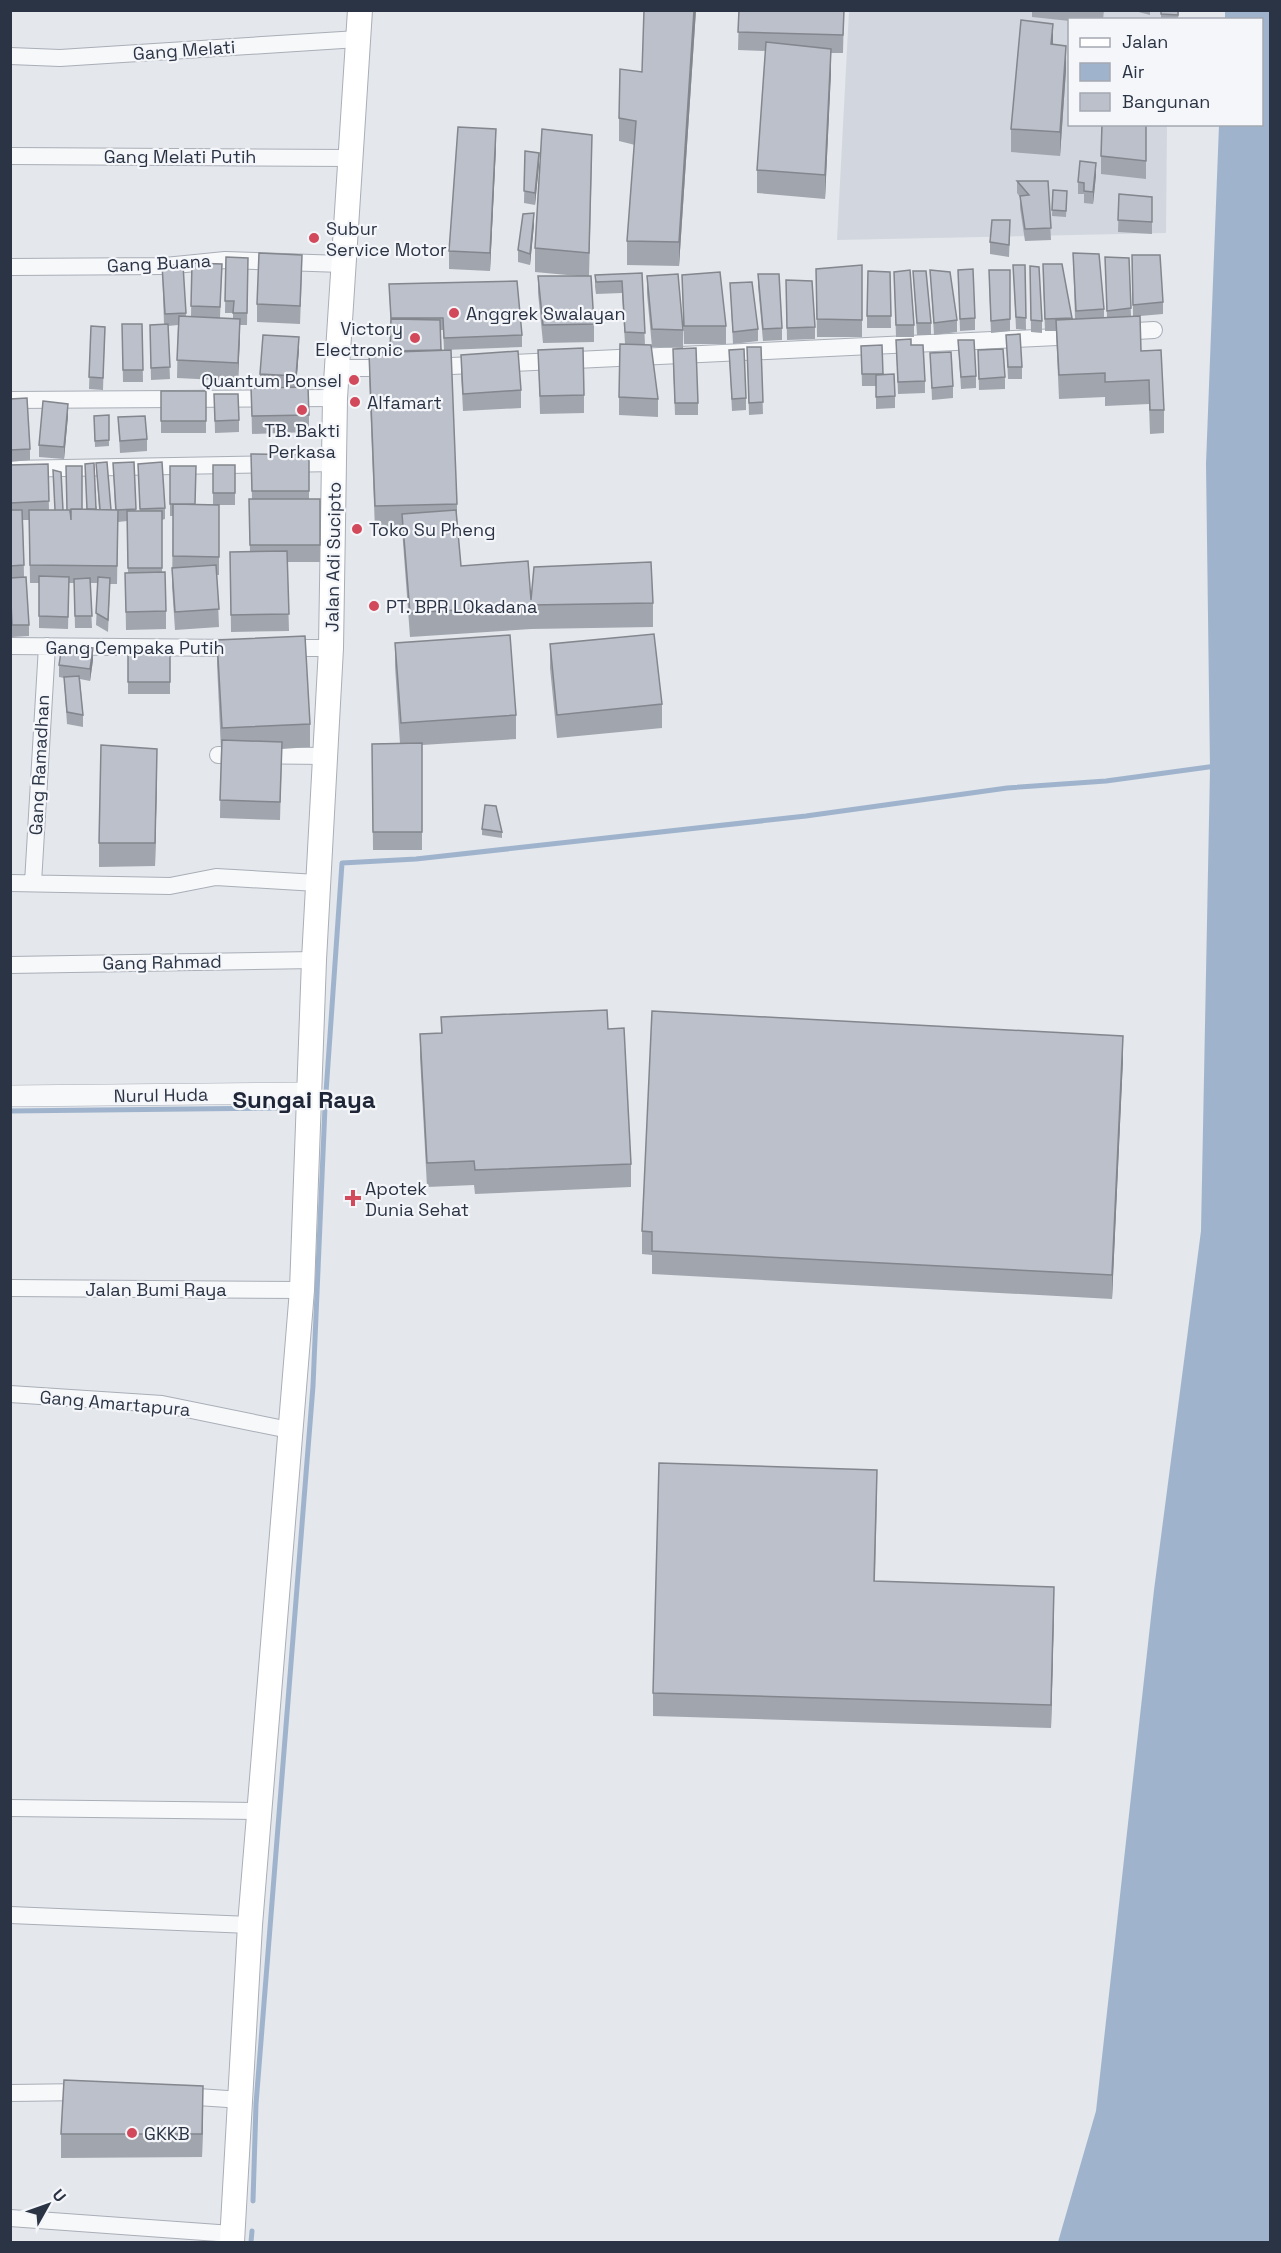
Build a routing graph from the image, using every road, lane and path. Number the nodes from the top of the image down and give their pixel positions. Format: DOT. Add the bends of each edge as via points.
graph roads {
  1 [pos="360,10"];
  2 [pos="358,39"];
  3 [pos="10,56"];
  4 [pos="10,156"];
  5 [pos="349,158"];
  6 [pos="342,264"];
  7 [pos="10,267"];
  8 [pos="1154,330"];
  9 [pos="337,368"];
  10 [pos="335,398"];
  11 [pos="10,400"];
  12 [pos="335,463"];
  13 [pos="10,469"];
  14 [pos="10,646"];
  15 [pos="47,646"];
  16 [pos="248,648"];
  17 [pos="272,648"];
  18 [pos="331,648"];
  19 [pos="218,755"];
  20 [pos="325,756"];
  21 [pos="10,883"];
  22 [pos="33,883"];
  23 [pos="317,883"];
  24 [pos="314,960"];
  25 [pos="10,965"];
  26 [pos="311,1094"];
  27 [pos="10,1096"];
  28 [pos="10,1288"];
  29 [pos="302,1290"];
  30 [pos="10,1395"];
  31 [pos="289,1430"];
  32 [pos="10,1808"];
  33 [pos="260,1811"];
  34 [pos="10,1915"];
  35 [pos="250,1925"];
  36 [pos="98,2092"];
  37 [pos="10,2093"];
  38 [pos="168,2095"];
  39 [pos="242,2100"];
  40 [pos="10,2218"];
  41 [pos="232,2238"];
  1 -- 2 [label="main road, Jalan Adi Sucipto"];
  2 -- 3 [label="street, Gang Melati" via="60,58"];
  2 -- 5 [label="main road, Jalan Adi Sucipto"];
  4 -- 5 [label="street, Gang Melati Putih"];
  5 -- 6 [label="main road, Jalan Adi Sucipto"];
  6 -- 7 [label="street, Gang Buana" via="225,260 165,266"];
  6 -- 9 [label="main road, Jalan Adi Sucipto"];
  8 -- 9 [label="street" via="956,344 784,348 446,367"];
  9 -- 10 [label="main road, Jalan Adi Sucipto"];
  10 -- 11 [label="street"];
  10 -- 12 [label="main road, Jalan Adi Sucipto"];
  12 -- 13 [label="street"];
  12 -- 18 [label="main road, Jalan Adi Sucipto"];
  14 -- 15 [label="street, Gang Cempaka Putih"];
  15 -- 16 [label="street, Gang Cempaka Putih"];
  15 -- 22 [label="street, Gang Ramadhan"];
  17 -- 18 [label="street"];
  18 -- 20 [label="main road, Jalan Adi Sucipto"];
  19 -- 20 [label="street"];
  20 -- 23 [label="main road, Jalan Adi Sucipto"];
  21 -- 22 [label="street"];
  22 -- 23 [label="street" via="170,886 216,877"];
  23 -- 24 [label="main road, Jalan Adi Sucipto"];
  24 -- 25 [label="street, Gang Rahmad"];
  24 -- 26 [label="main road, Jalan Adi Sucipto"];
  26 -- 27 [label="street, Nurul Huda"];
  26 -- 29 [label="main road, Jalan Adi Sucipto"];
  28 -- 29 [label="street, Jalan Bumi Raya"];
  29 -- 31 [label="main road, Jalan Adi Sucipto"];
  30 -- 31 [label="street, Gang Amartapura" via="162,1404"];
  31 -- 33 [label="main road, Jalan Adi Sucipto"];
  32 -- 33 [label="street"];
  33 -- 35 [label="main road, Jalan Adi Sucipto"];
  34 -- 35 [label="street"];
  35 -- 39 [label="main road, Jalan Adi Sucipto"];
  36 -- 37 [label="street"];
  38 -- 39 [label="street"];
  39 -- 41 [label="main road, Jalan Adi Sucipto"];
  40 -- 41 [label="street"];
}
